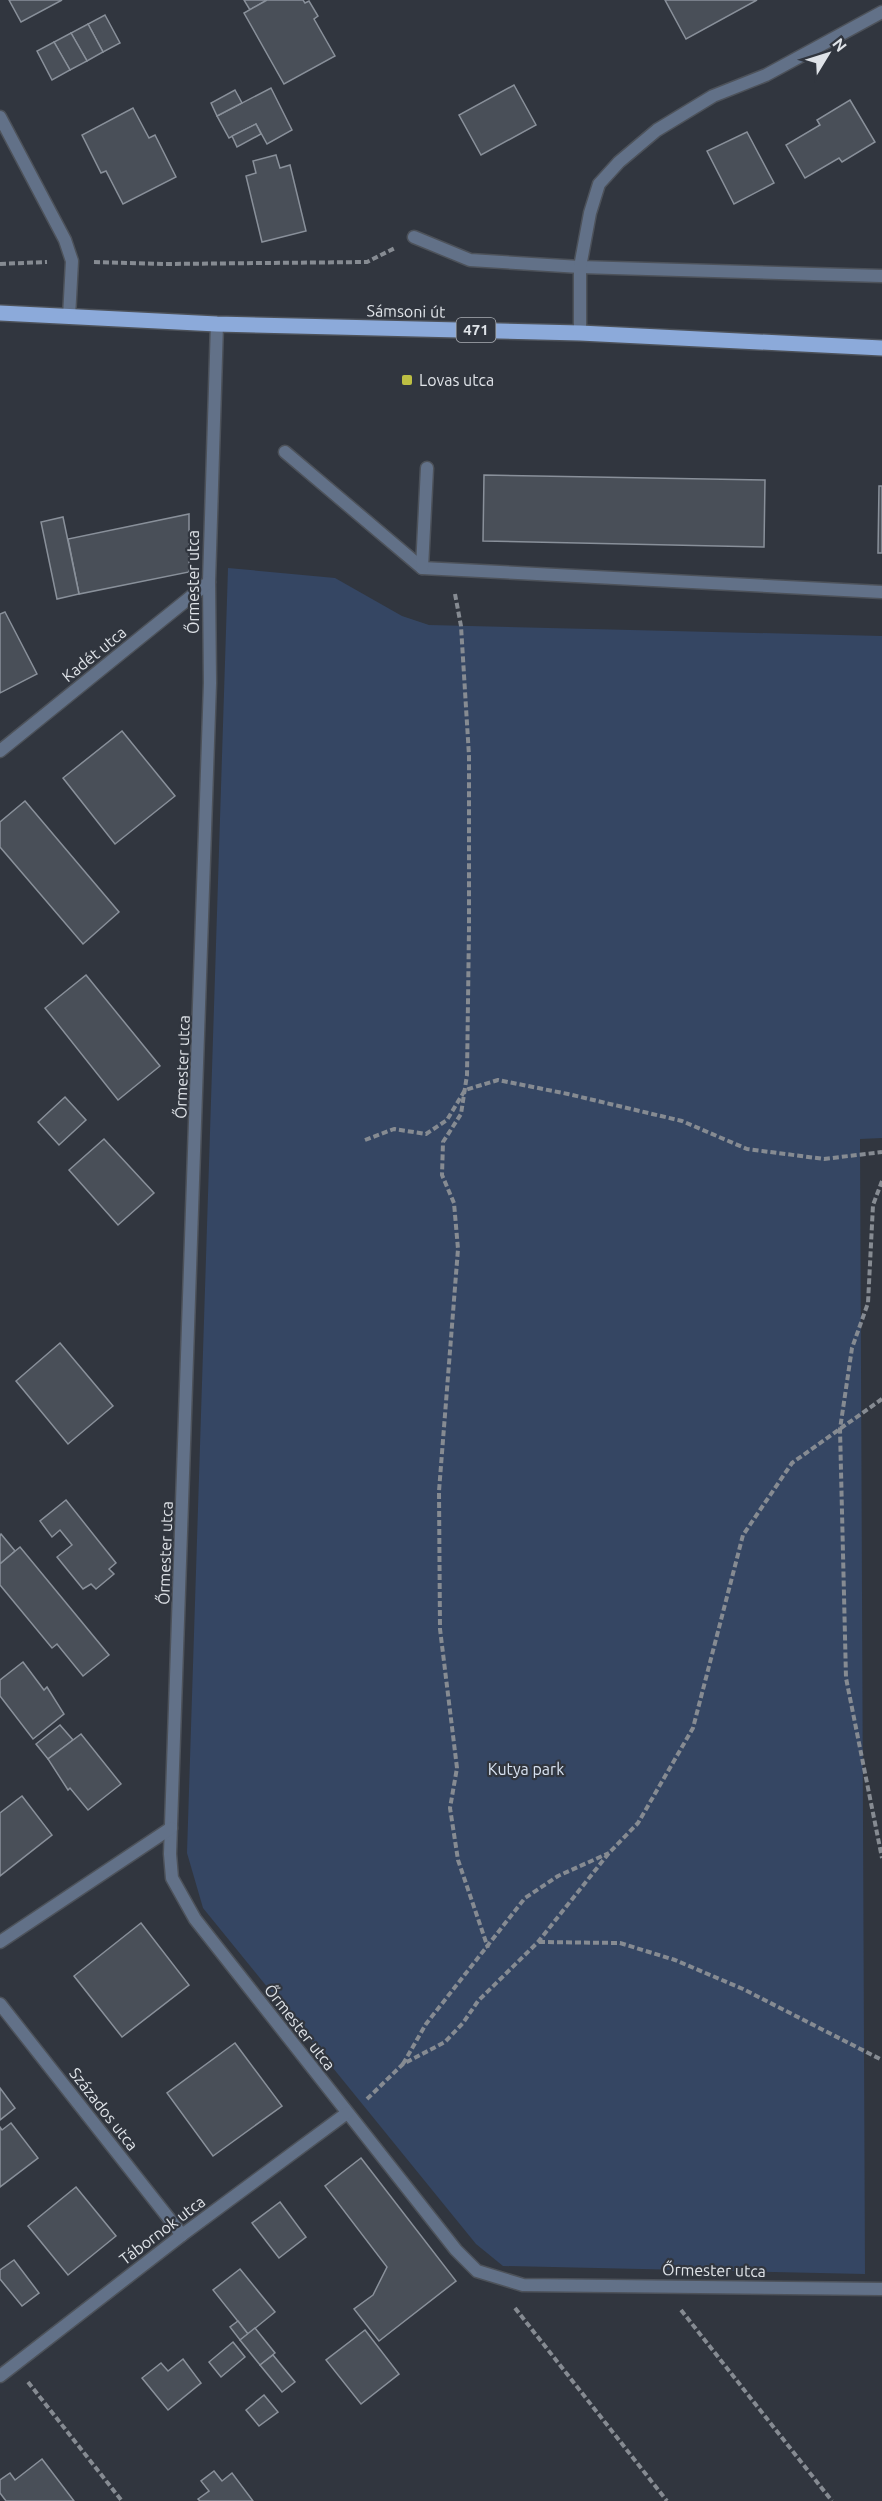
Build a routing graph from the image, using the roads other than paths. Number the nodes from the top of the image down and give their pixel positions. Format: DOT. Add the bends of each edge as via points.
graph roads {
  1 [pos="882,12"];
  2 [pos="0,117"];
  3 [pos="414,237"];
  4 [pos="580,267"];
  5 [pos="882,276"];
  6 [pos="0,313"];
  7 [pos="69,317"];
  8 [pos="217,324"];
  9 [pos="580,333"];
  10 [pos="882,348"];
  11 [pos="285,452"];
  12 [pos="427,468"];
  13 [pos="422,568"];
  14 [pos="209,582"];
  15 [pos="882,592"];
  16 [pos="0,751"];
  17 [pos="171,1828"];
  18 [pos="0,1942"];
  19 [pos="0,2004"];
  20 [pos="347,2113"];
  21 [pos="182,2235"];
  22 [pos="882,2289"];
  23 [pos="0,2376"];
  1 -- 4 [label="street" via="766,75 713,96 657,130 619,162 599,184"];
  2 -- 7 [label="street" via="55,219 72,261"];
  3 -- 4 [label="street" via="470,260"];
  4 -- 5 [label="street"];
  4 -- 9 [label="street"];
  6 -- 7 [label="main road, Sámsoni út / 471"];
  7 -- 8 [label="main road, Sámsoni út / 471"];
  8 -- 9 [label="main road, Sámsoni út / 471"];
  8 -- 14 [label="street, Őrmester utca"];
  9 -- 10 [label="main road, Sámsoni út / 471"];
  11 -- 13 [label="street"];
  12 -- 13 [label="street"];
  13 -- 15 [label="street"];
  14 -- 16 [label="street, Kadét utca"];
  14 -- 17 [label="street, Őrmester utca" via="210,683"];
  17 -- 18 [label="street"];
  17 -- 20 [label="street, Őrmester utca" via="172,1878 182,1900"];
  19 -- 21 [label="street, Százados utca"];
  20 -- 21 [label="street, Tábornok utca"];
  20 -- 22 [label="street, Őrmester utca" via="465,2262 491,2277 523,2285"];
  21 -- 23 [label="street, Tábornok utca"];
}
